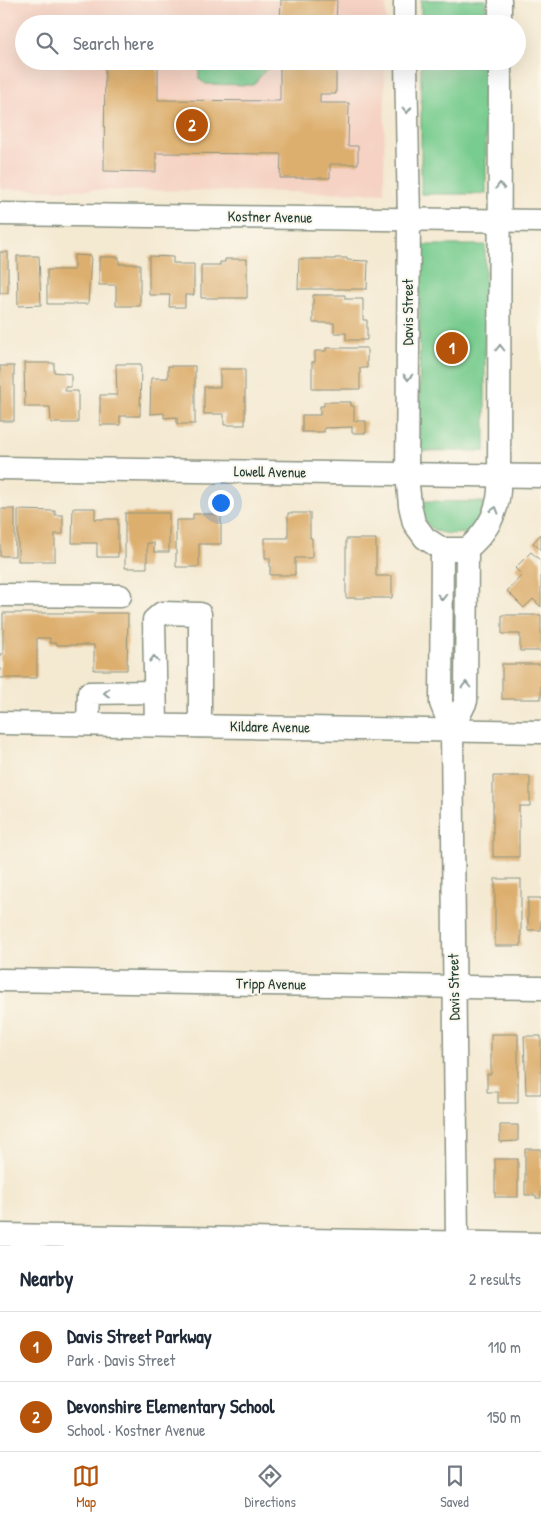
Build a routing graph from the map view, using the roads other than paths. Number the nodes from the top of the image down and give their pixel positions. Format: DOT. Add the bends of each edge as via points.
graph roads {
  1 [pos="404,0"];
  2 [pos="500,0"];
  3 [pos="405,15"];
  4 [pos="500,15"];
  5 [pos="406,70"];
  6 [pos="500,70"];
  7 [pos="0,214"];
  8 [pos="409,219"];
  9 [pos="500,221"];
  10 [pos="541,221"];
  11 [pos="0,468"];
  12 [pos="408,474"];
  13 [pos="500,476"];
  14 [pos="541,476"];
  15 [pos="442,549"];
  16 [pos="467,549"];
  17 [pos="0,595"];
  18 [pos="120,596"];
  19 [pos="155,692"];
  20 [pos="0,723"];
  21 [pos="88,724"];
  22 [pos="156,725"];
  23 [pos="200,726"];
  24 [pos="452,730"];
  25 [pos="541,732"];
  26 [pos="0,980"];
  27 [pos="454,986"];
  28 [pos="541,988"];
  29 [pos="0,1235"];
  30 [pos="457,1243"];
  31 [pos="541,1244"];
  1 -- 3 [label="street"];
  2 -- 4 [label="street"];
  5 -- 8 [label="street, Davis Street, one-way"];
  9 -- 6 [label="street, one-way"];
  7 -- 8 [label="street, Kostner Avenue"];
  8 -- 9 [label="street, Kostner Avenue"];
  8 -- 12 [label="street, Davis Street, one-way"];
  9 -- 10 [label="street, Kostner Avenue"];
  13 -- 9 [label="street, one-way"];
  11 -- 12 [label="street, Lowell Avenue"];
  12 -- 13 [label="street, Lowell Avenue"];
  12 -- 15 [label="street, Davis Street" via="414,523 425,538"];
  13 -- 14 [label="street, Lowell Avenue"];
  16 -- 13 [label="street, one-way" via="480,538 492,519"];
  15 -- 16 [label="street"];
  15 -- 24 [label="street, Davis Street, one-way" via="441,703"];
  24 -- 16 [label="street, Davis Street, one-way" via="466,701"];
  17 -- 18 [label="street"];
  19 -- 21 [label="street, one-way" via="89,693"];
  19 -- 22 [label="street"];
  19 -- 23 [label="street, one-way" via="154,620 162,613 200,614"];
  20 -- 21 [label="street, Kildare Avenue"];
  21 -- 22 [label="street, Kildare Avenue"];
  22 -- 23 [label="street, Kildare Avenue"];
  23 -- 24 [label="street, Kildare Avenue"];
  24 -- 25 [label="street, Kildare Avenue"];
  24 -- 27 [label="street, Davis Street"];
  26 -- 27 [label="street, Tripp Avenue"];
  27 -- 28 [label="street, Tripp Avenue"];
  27 -- 30 [label="street, Davis Street"];
  29 -- 30 [label="street"];
  30 -- 31 [label="street"];
}
